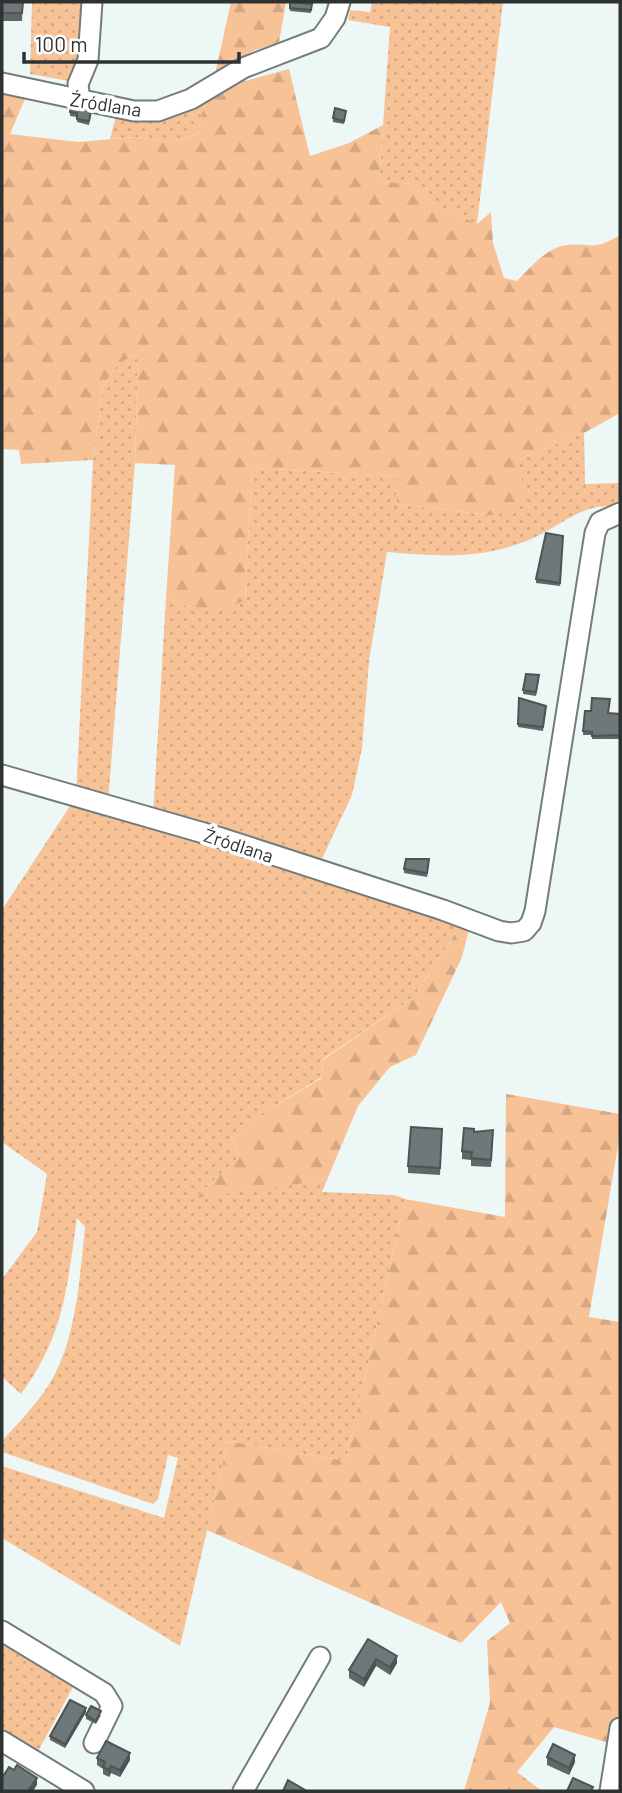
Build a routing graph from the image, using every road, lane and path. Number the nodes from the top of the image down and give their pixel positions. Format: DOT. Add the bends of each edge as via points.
graph roads {
  1 [pos="92,2"];
  2 [pos="340,2"];
  3 [pos="2,83"];
  4 [pos="80,101"];
  5 [pos="620,513"];
  6 [pos="2,775"];
  7 [pos="2,1632"];
  8 [pos="320,1657"];
  9 [pos="620,1728"];
  10 [pos="2,1741"];
  11 [pos="94,1743"];
  12 [pos="84,1791"];
  13 [pos="243,1791"];
  14 [pos="610,1791"];
  1 -- 4 [label="street" via="88,60 78,84"];
  2 -- 4 [label="street, Źródlana" via="321,38 243,68 173,107 134,111"];
  3 -- 4 [label="street, Źródlana"];
  5 -- 6 [label="street, Źródlana" via="600,522 594,533 531,923 524,931 511,933 220,838"];
  7 -- 11 [label="street" via="104,1693 112,1706"];
  8 -- 13 [label="street"];
  9 -- 14 [label="street"];
  10 -- 12 [label="street"];
}
